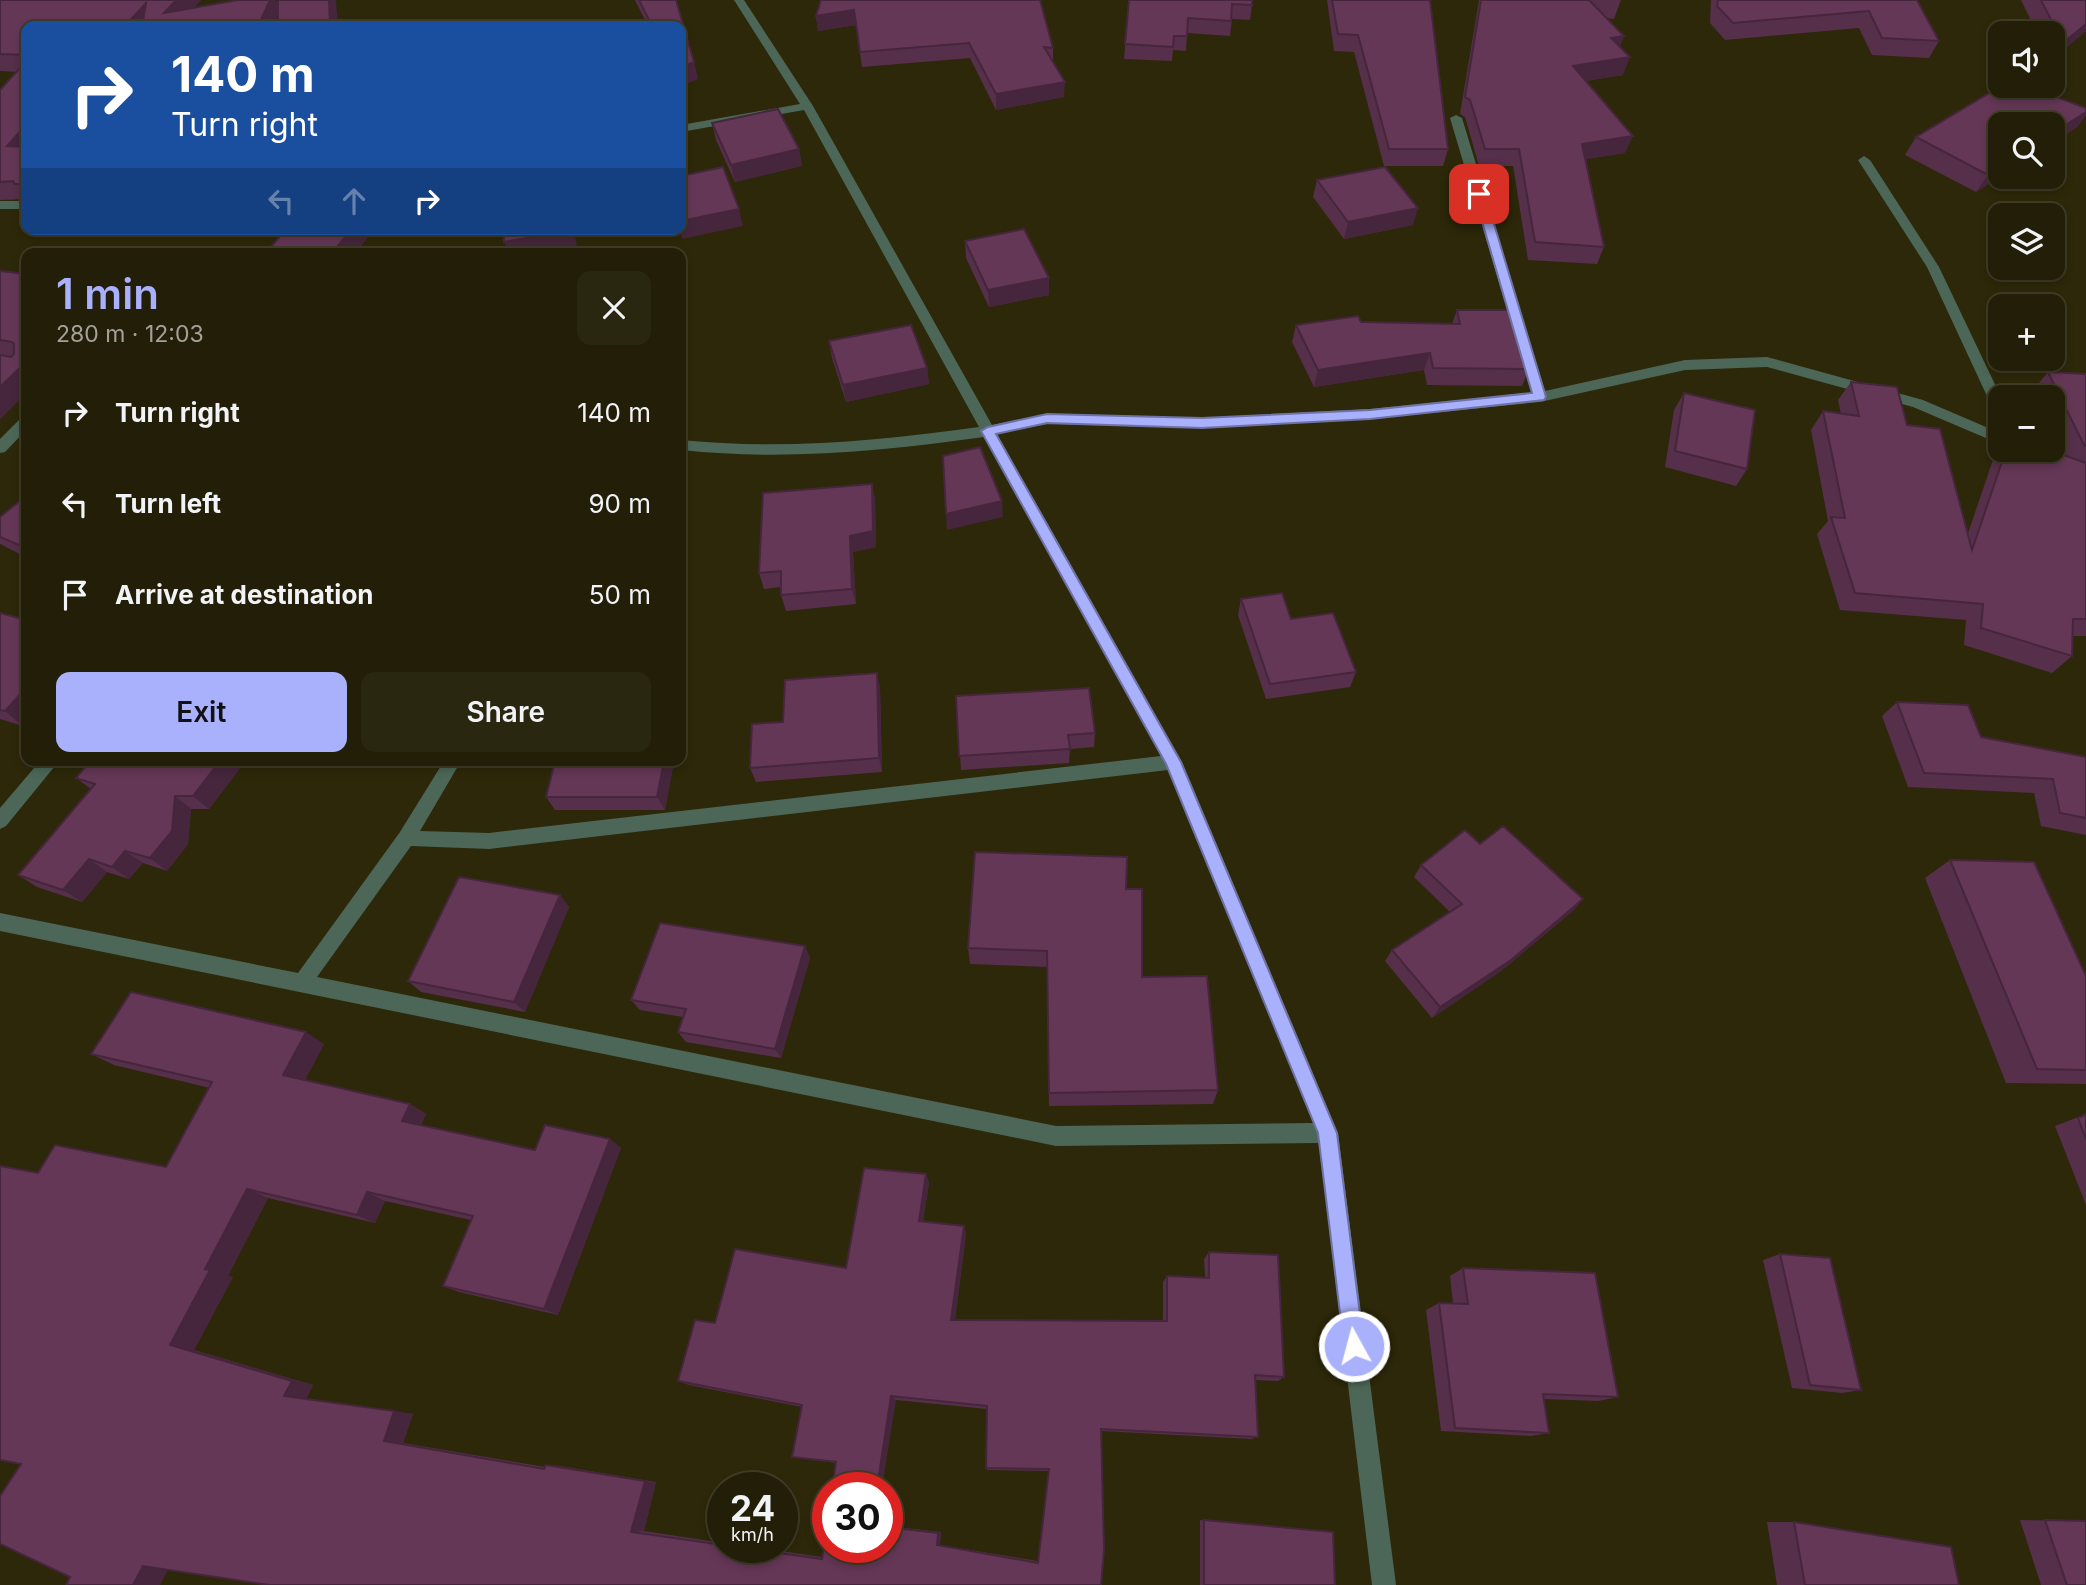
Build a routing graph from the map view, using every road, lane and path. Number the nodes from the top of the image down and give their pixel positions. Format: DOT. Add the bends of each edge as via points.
graph roads {
  1 [pos="739,0"];
  2 [pos="807,106"];
  3 [pos="1456,118"];
  4 [pos="686,128"];
  5 [pos="1864,159"];
  6 [pos="0,205"];
  7 [pos="21,205"];
  8 [pos="1989,385"];
  9 [pos="1540,397"];
  10 [pos="21,427"];
  11 [pos="988,431"];
  12 [pos="1988,434"];
  13 [pos="686,446"];
  14 [pos="0,448"];
  15 [pos="1173,762"];
  16 [pos="47,766"];
  17 [pos="450,766"];
  18 [pos="0,821"];
  19 [pos="406,838"];
  20 [pos="0,922"];
  21 [pos="302,984"];
  22 [pos="1328,1133"];
  23 [pos="1384,1585"];
  1 -- 2 [label="street"];
  2 -- 4 [label="street"];
  2 -- 11 [label="street"];
  3 -- 9 [label="street"];
  5 -- 8 [label="street" via="1933,267"];
  6 -- 7 [label="street"];
  9 -- 11 [label="street" via="1370,414 1215,422 1047,419"];
  9 -- 12 [label="street" via="1685,365 1767,362 1918,403"];
  10 -- 14 [label="street"];
  11 -- 13 [label="street" via="880,446 742,452"];
  11 -- 15 [label="street"];
  15 -- 19 [label="street" via="489,841"];
  15 -- 22 [label="street"];
  16 -- 18 [label="street"];
  17 -- 19 [label="street"];
  19 -- 21 [label="street"];
  20 -- 21 [label="street"];
  21 -- 22 [label="street" via="1056,1136"];
  22 -- 23 [label="street"];
}
